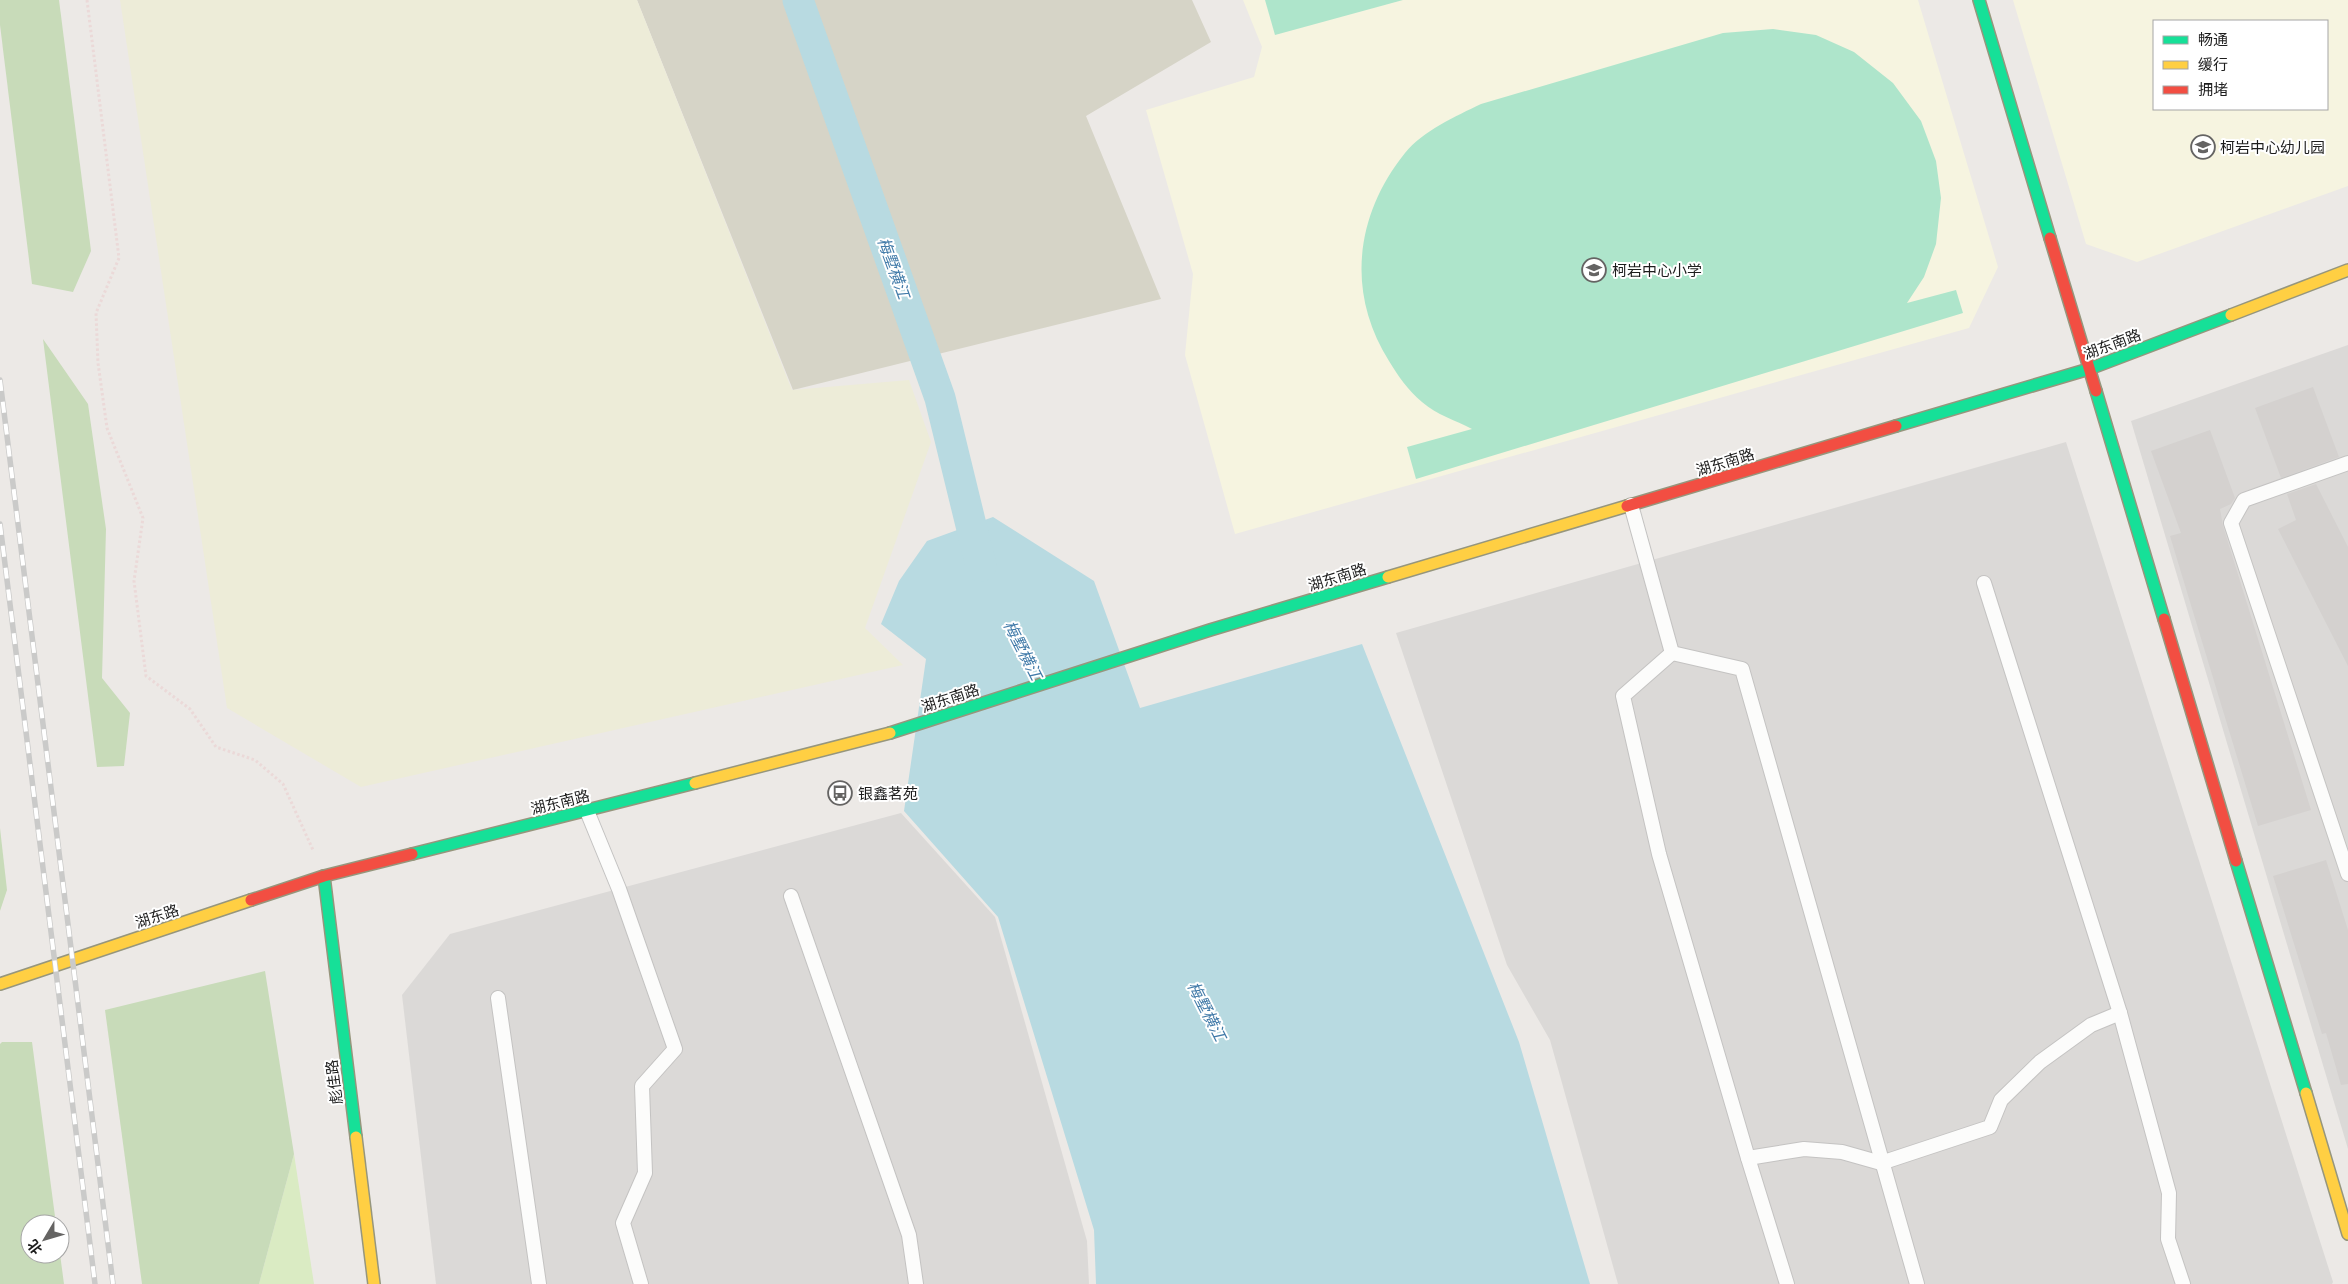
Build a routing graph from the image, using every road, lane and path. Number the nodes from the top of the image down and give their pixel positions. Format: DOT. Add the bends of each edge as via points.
graph roads {
  1 [pos="87,0"];
  2 [pos="1979,0"];
  3 [pos="2348,270"];
  4 [pos="2089,369"];
  5 [pos="2348,464"];
  6 [pos="1631,505"];
  7 [pos="1984,583"];
  8 [pos="1672,653"];
  9 [pos="587,811"];
  10 [pos="2348,874"];
  11 [pos="324,876"];
  12 [pos="790,896"];
  13 [pos="0,984"];
  14 [pos="498,998"];
  15 [pos="2120,1013"];
  16 [pos="1748,1158"];
  17 [pos="1881,1163"];
  18 [pos="2348,1234"];
  19 [pos="374,1284"];
  20 [pos="539,1284"];
  21 [pos="641,1284"];
  22 [pos="916,1284"];
  23 [pos="1788,1284"];
  24 [pos="1918,1284"];
  25 [pos="2182,1284"];
  1 -- 11 [label="path" via="119,258 96,313 98,363 107,428 143,518 134,581 146,676 190,709 216,747 255,760 284,784"];
  2 -- 4 [label="street"];
  3 -- 4 [label="street, 湖东南路"];
  4 -- 6 [label="street, 湖东南路"];
  4 -- 18 [label="street"];
  5 -- 10 [label="lane" via="2244,500 2231,523"];
  6 -- 8 [label="lane"];
  6 -- 9 [label="street, 湖东南路" via="1210,630 873,739"];
  7 -- 15 [label="lane"];
  8 -- 16 [label="lane" via="1623,696 1660,854"];
  8 -- 17 [label="lane" via="1742,669"];
  9 -- 11 [label="street, 湖东南路"];
  9 -- 21 [label="lane" via="619,888 676,1049 642,1086 645,1173 623,1223"];
  11 -- 13 [label="street, 湖东路"];
  11 -- 19 [label="street, 彪佳路"];
  12 -- 22 [label="lane" via="909,1235"];
  14 -- 20 [label="lane"];
  15 -- 17 [label="lane" via="2091,1025 2040,1062 2001,1100 1990,1127"];
  15 -- 25 [label="lane" via="2170,1193 2168,1239"];
  16 -- 17 [label="lane" via="1804,1149 1842,1152"];
  16 -- 23 [label="lane"];
  17 -- 24 [label="lane"];
}
